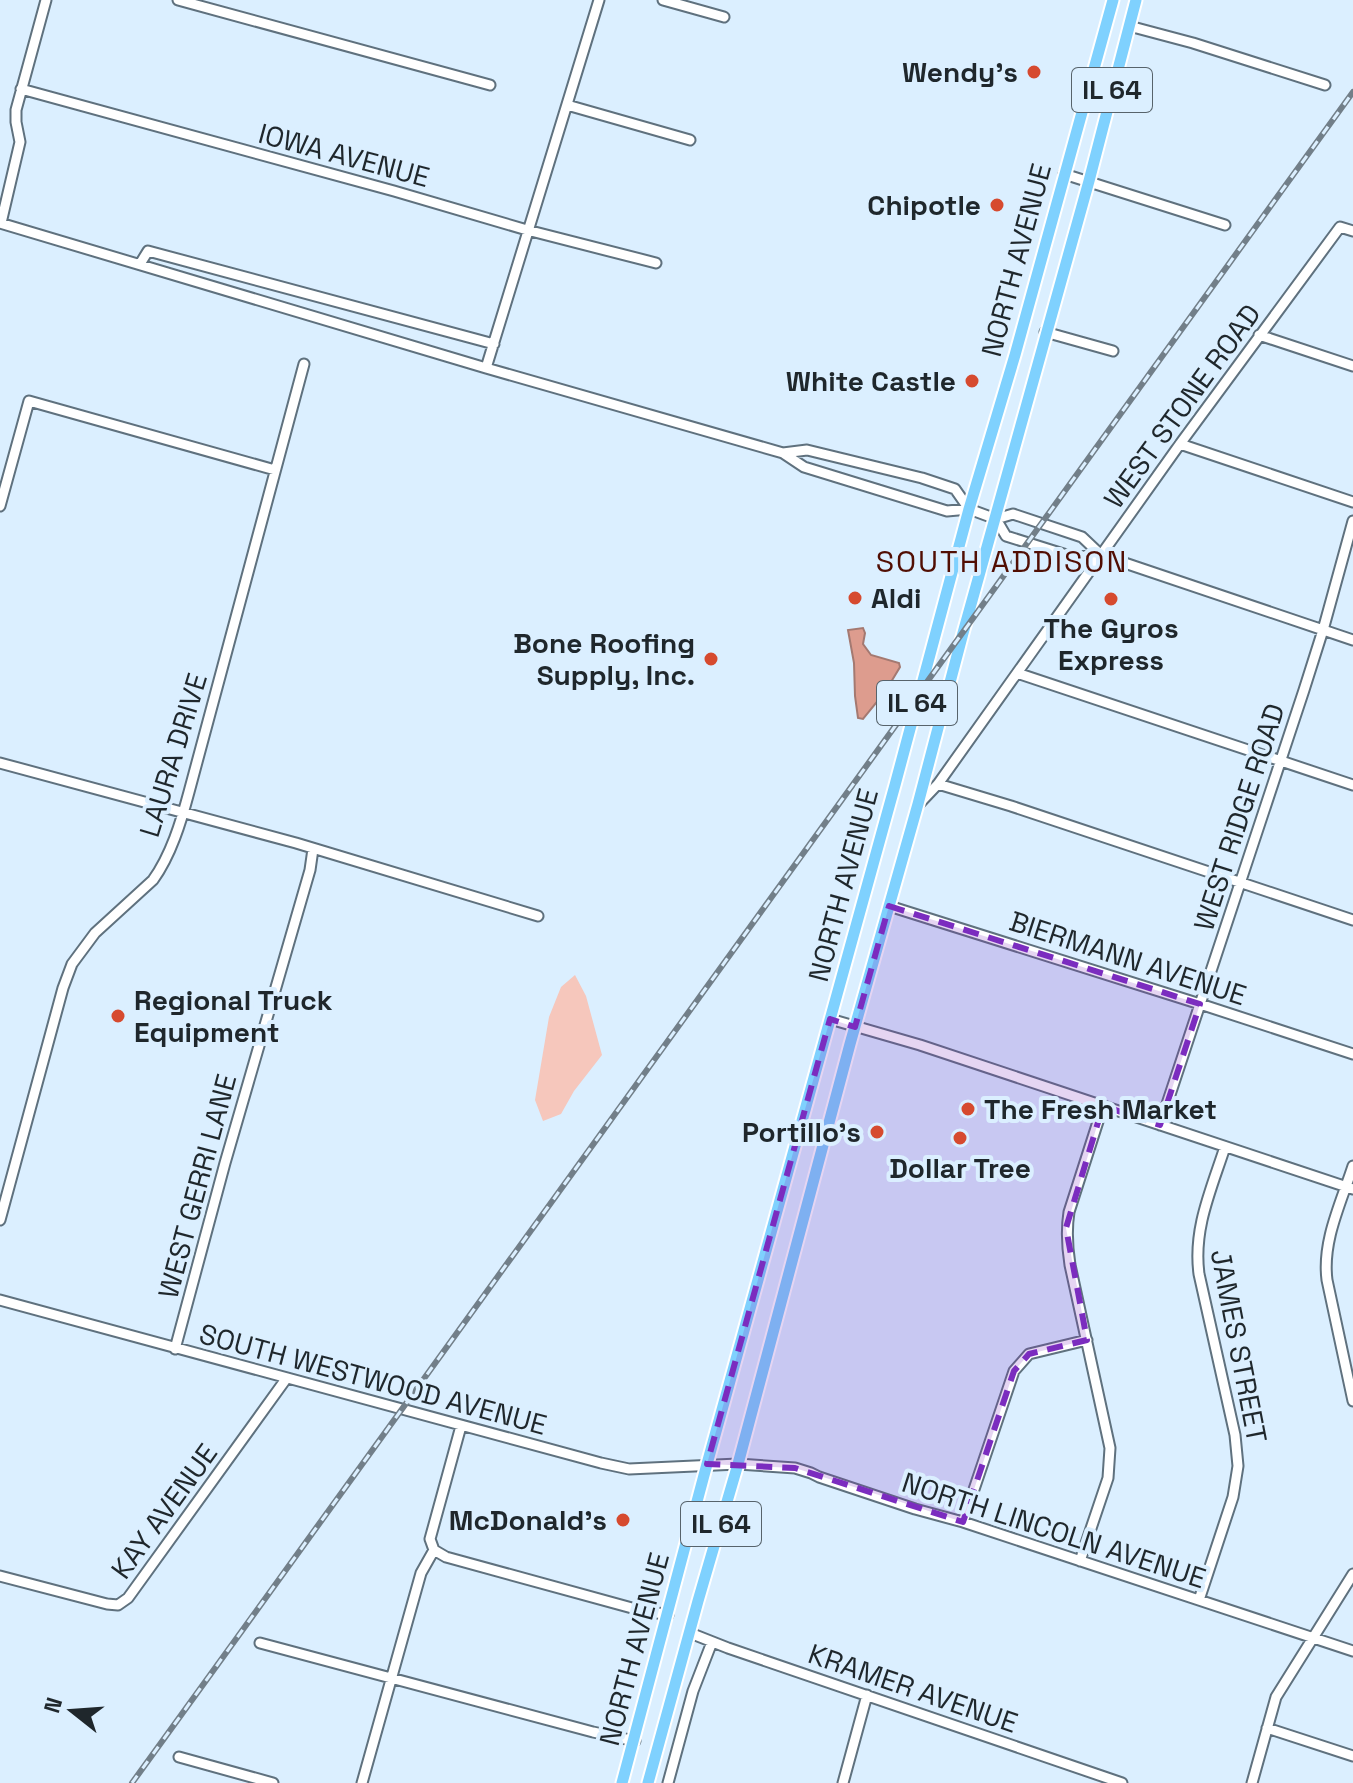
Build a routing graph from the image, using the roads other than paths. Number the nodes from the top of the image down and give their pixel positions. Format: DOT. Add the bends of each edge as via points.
graph roads {
  1 [pos="46,0"];
  2 [pos="178,0"];
  3 [pos="599,0"];
  4 [pos="663,0"];
  5 [pos="1113,0"];
  6 [pos="1136,0"];
  7 [pos="724,17"];
  8 [pos="1129,26"];
  9 [pos="490,85"];
  10 [pos="1325,85"];
  11 [pos="21,89"];
  12 [pos="567,105"];
  13 [pos="690,140"];
  14 [pos="1064,174"];
  15 [pos="1089,181"];
  16 [pos="0,223"];
  17 [pos="1225,225"];
  18 [pos="527,230"];
  19 [pos="1353,231"];
  20 [pos="656,263"];
  21 [pos="140,264"];
  22 [pos="1045,332"];
  23 [pos="1259,335"];
  24 [pos="494,344"];
  25 [pos="1113,351"];
  26 [pos="304,364"];
  27 [pos="1353,366"];
  28 [pos="486,368"];
  29 [pos="1180,444"];
  30 [pos="783,453"];
  31 [pos="275,470"];
  32 [pos="1353,502"];
  33 [pos="0,506"];
  34 [pos="969,509"];
  35 [pos="996,519"];
  36 [pos="1353,521"];
  37 [pos="1101,555"];
  38 [pos="1323,630"];
  39 [pos="1353,640"];
  40 [pos="1017,673"];
  41 [pos="1280,761"];
  42 [pos="0,763"];
  43 [pos="938,784"];
  44 [pos="1353,785"];
  45 [pos="918,804"];
  46 [pos="183,812"];
  47 [pos="313,849"];
  48 [pos="1240,883"];
  49 [pos="889,906"];
  50 [pos="538,916"];
  51 [pos="1353,920"];
  52 [pos="1200,1004"];
  53 [pos="830,1019"];
  54 [pos="855,1027"];
  55 [pos="1353,1054"];
  56 [pos="1103,1106"];
  57 [pos="1160,1125"];
  58 [pos="1225,1147"];
  59 [pos="1353,1166"];
  60 [pos="1350,1188"];
  61 [pos="0,1220"];
  62 [pos="0,1300"];
  63 [pos="1087,1340"];
  64 [pos="175,1349"];
  65 [pos="286,1379"];
  66 [pos="1353,1401"];
  67 [pos="461,1426"];
  68 [pos="707,1464"];
  69 [pos="738,1464"];
  70 [pos="963,1522"];
  71 [pos="434,1550"];
  72 [pos="1080,1561"];
  73 [pos="1353,1574"];
  74 [pos="0,1576"];
  75 [pos="1199,1600"];
  76 [pos="668,1615"];
  77 [pos="690,1633"];
  78 [pos="1313,1638"];
  79 [pos="712,1642"];
  80 [pos="260,1643"];
  81 [pos="1353,1651"];
  82 [pos="391,1680"];
  83 [pos="867,1695"];
  84 [pos="1267,1728"];
  85 [pos="635,1741"];
  86 [pos="1353,1756"];
  87 [pos="179,1757"];
  88 [pos="273,1783"];
  89 [pos="362,1783"];
  90 [pos="622,1783"];
  91 [pos="648,1783"];
  92 [pos="668,1783"];
  93 [pos="843,1783"];
  94 [pos="1122,1783"];
  95 [pos="1252,1783"];
  1 -- 11 [label="street"];
  2 -- 9 [label="street"];
  3 -- 12 [label="street"];
  4 -- 7 [label="street"];
  5 -- 14 [label="main road, NORTH AVENUE / IL 64"];
  6 -- 8 [label="main road, NORTH AVENUE / IL 64"];
  8 -- 10 [label="street"];
  8 -- 15 [label="main road, NORTH AVENUE / IL 64"];
  11 -- 16 [label="street" via="16,110 20,142"];
  11 -- 18 [label="street, IOWA AVENUE"];
  12 -- 13 [label="street"];
  12 -- 18 [label="street"];
  14 -- 15 [label="street"];
  14 -- 34 [label="main road, NORTH AVENUE / IL 64"];
  15 -- 17 [label="street"];
  15 -- 22 [label="main road, NORTH AVENUE / IL 64"];
  16 -- 21 [label="street"];
  18 -- 20 [label="street, IOWA AVENUE"];
  18 -- 24 [label="street"];
  19 -- 23 [label="street, WEST STONE ROAD" via="1340,227"];
  21 -- 24 [label="street" via="148,251"];
  21 -- 28 [label="street"];
  22 -- 25 [label="street"];
  22 -- 35 [label="main road, NORTH AVENUE / IL 64"];
  23 -- 27 [label="street"];
  23 -- 29 [label="street, WEST STONE ROAD"];
  24 -- 28 [label="street"];
  26 -- 31 [label="street, LAURA DRIVE"];
  28 -- 30 [label="street"];
  29 -- 32 [label="street"];
  29 -- 37 [label="street, WEST STONE ROAD"];
  30 -- 34 [label="street" via="804,467 872,489 947,511"];
  30 -- 34 [label="street" via="807,450 922,478 955,489"];
  31 -- 33 [label="street" via="29,401"];
  31 -- 46 [label="street, LAURA DRIVE"];
  34 -- 35 [label="street"];
  34 -- 53 [label="main road, NORTH AVENUE / IL 64"];
  35 -- 37 [label="street" via="1013,514 1042,523 1082,537"];
  35 -- 37 [label="street" via="1006,536 1073,557"];
  35 -- 45 [label="main road, NORTH AVENUE / IL 64"];
  36 -- 38 [label="street, WEST RIDGE ROAD"];
  37 -- 38 [label="street"];
  37 -- 40 [label="street, WEST STONE ROAD"];
  38 -- 39 [label="street"];
  38 -- 41 [label="street, WEST RIDGE ROAD"];
  40 -- 41 [label="street"];
  40 -- 43 [label="street, WEST STONE ROAD"];
  41 -- 44 [label="street"];
  41 -- 48 [label="street, WEST RIDGE ROAD"];
  42 -- 46 [label="street"];
  43 -- 45 [label="street, WEST STONE ROAD"];
  43 -- 48 [label="street"];
  45 -- 49 [label="main road, NORTH AVENUE / IL 64"];
  46 -- 47 [label="street"];
  46 -- 61 [label="street, LAURA DRIVE" via="159,872 95,933 72,964"];
  47 -- 50 [label="street"];
  47 -- 64 [label="street, WEST GERRI LANE"];
  48 -- 51 [label="street"];
  48 -- 52 [label="street, WEST RIDGE ROAD"];
  49 -- 52 [label="street, BIERMANN AVENUE"];
  49 -- 54 [label="main road, NORTH AVENUE / IL 64"];
  52 -- 55 [label="street, BIERMANN AVENUE"];
  52 -- 57 [label="street, WEST RIDGE ROAD"];
  53 -- 54 [label="street"];
  53 -- 68 [label="main road, NORTH AVENUE / IL 64"];
  54 -- 56 [label="street"];
  54 -- 69 [label="main road, NORTH AVENUE / IL 64"];
  56 -- 57 [label="street"];
  56 -- 63 [label="street" via="1066,1228"];
  57 -- 58 [label="street"];
  58 -- 60 [label="street"];
  58 -- 75 [label="street, JAMES STREET" via="1196,1257 1238,1466"];
  59 -- 60 [label="street"];
  60 -- 66 [label="street" via="1326,1249 1325,1270"];
  62 -- 64 [label="street, SOUTH WESTWOOD AVENUE"];
  63 -- 70 [label="street" via="1029,1354 1014,1371"];
  63 -- 72 [label="street" via="1111,1456"];
  64 -- 65 [label="street, SOUTH WESTWOOD AVENUE"];
  65 -- 67 [label="street, SOUTH WESTWOOD AVENUE"];
  65 -- 74 [label="street, KAY AVENUE" via="118,1605"];
  67 -- 68 [label="street, SOUTH WESTWOOD AVENUE" via="629,1469"];
  67 -- 71 [label="street" via="430,1539"];
  68 -- 69 [label="street, SOUTH WESTWOOD AVENUE"];
  68 -- 76 [label="main road, NORTH AVENUE / IL 64"];
  69 -- 70 [label="street, NORTH LINCOLN AVENUE" via="795,1468"];
  69 -- 77 [label="main road, NORTH AVENUE / IL 64"];
  70 -- 72 [label="street, NORTH LINCOLN AVENUE"];
  71 -- 76 [label="street"];
  71 -- 82 [label="street" via="421,1573"];
  72 -- 75 [label="street, NORTH LINCOLN AVENUE"];
  73 -- 78 [label="street"];
  75 -- 78 [label="street, NORTH LINCOLN AVENUE"];
  76 -- 85 [label="main road, NORTH AVENUE / IL 64"];
  77 -- 79 [label="street, KRAMER AVENUE"];
  77 -- 91 [label="main road, NORTH AVENUE / IL 64"];
  78 -- 81 [label="street, NORTH LINCOLN AVENUE"];
  78 -- 84 [label="street" via="1276,1697"];
  79 -- 83 [label="street, KRAMER AVENUE"];
  79 -- 92 [label="street"];
  80 -- 82 [label="street"];
  82 -- 85 [label="street"];
  82 -- 89 [label="street"];
  83 -- 93 [label="street"];
  83 -- 94 [label="street, KRAMER AVENUE"];
  84 -- 86 [label="street"];
  84 -- 95 [label="street"];
  85 -- 90 [label="main road, NORTH AVENUE / IL 64"];
  87 -- 88 [label="street"];
}
